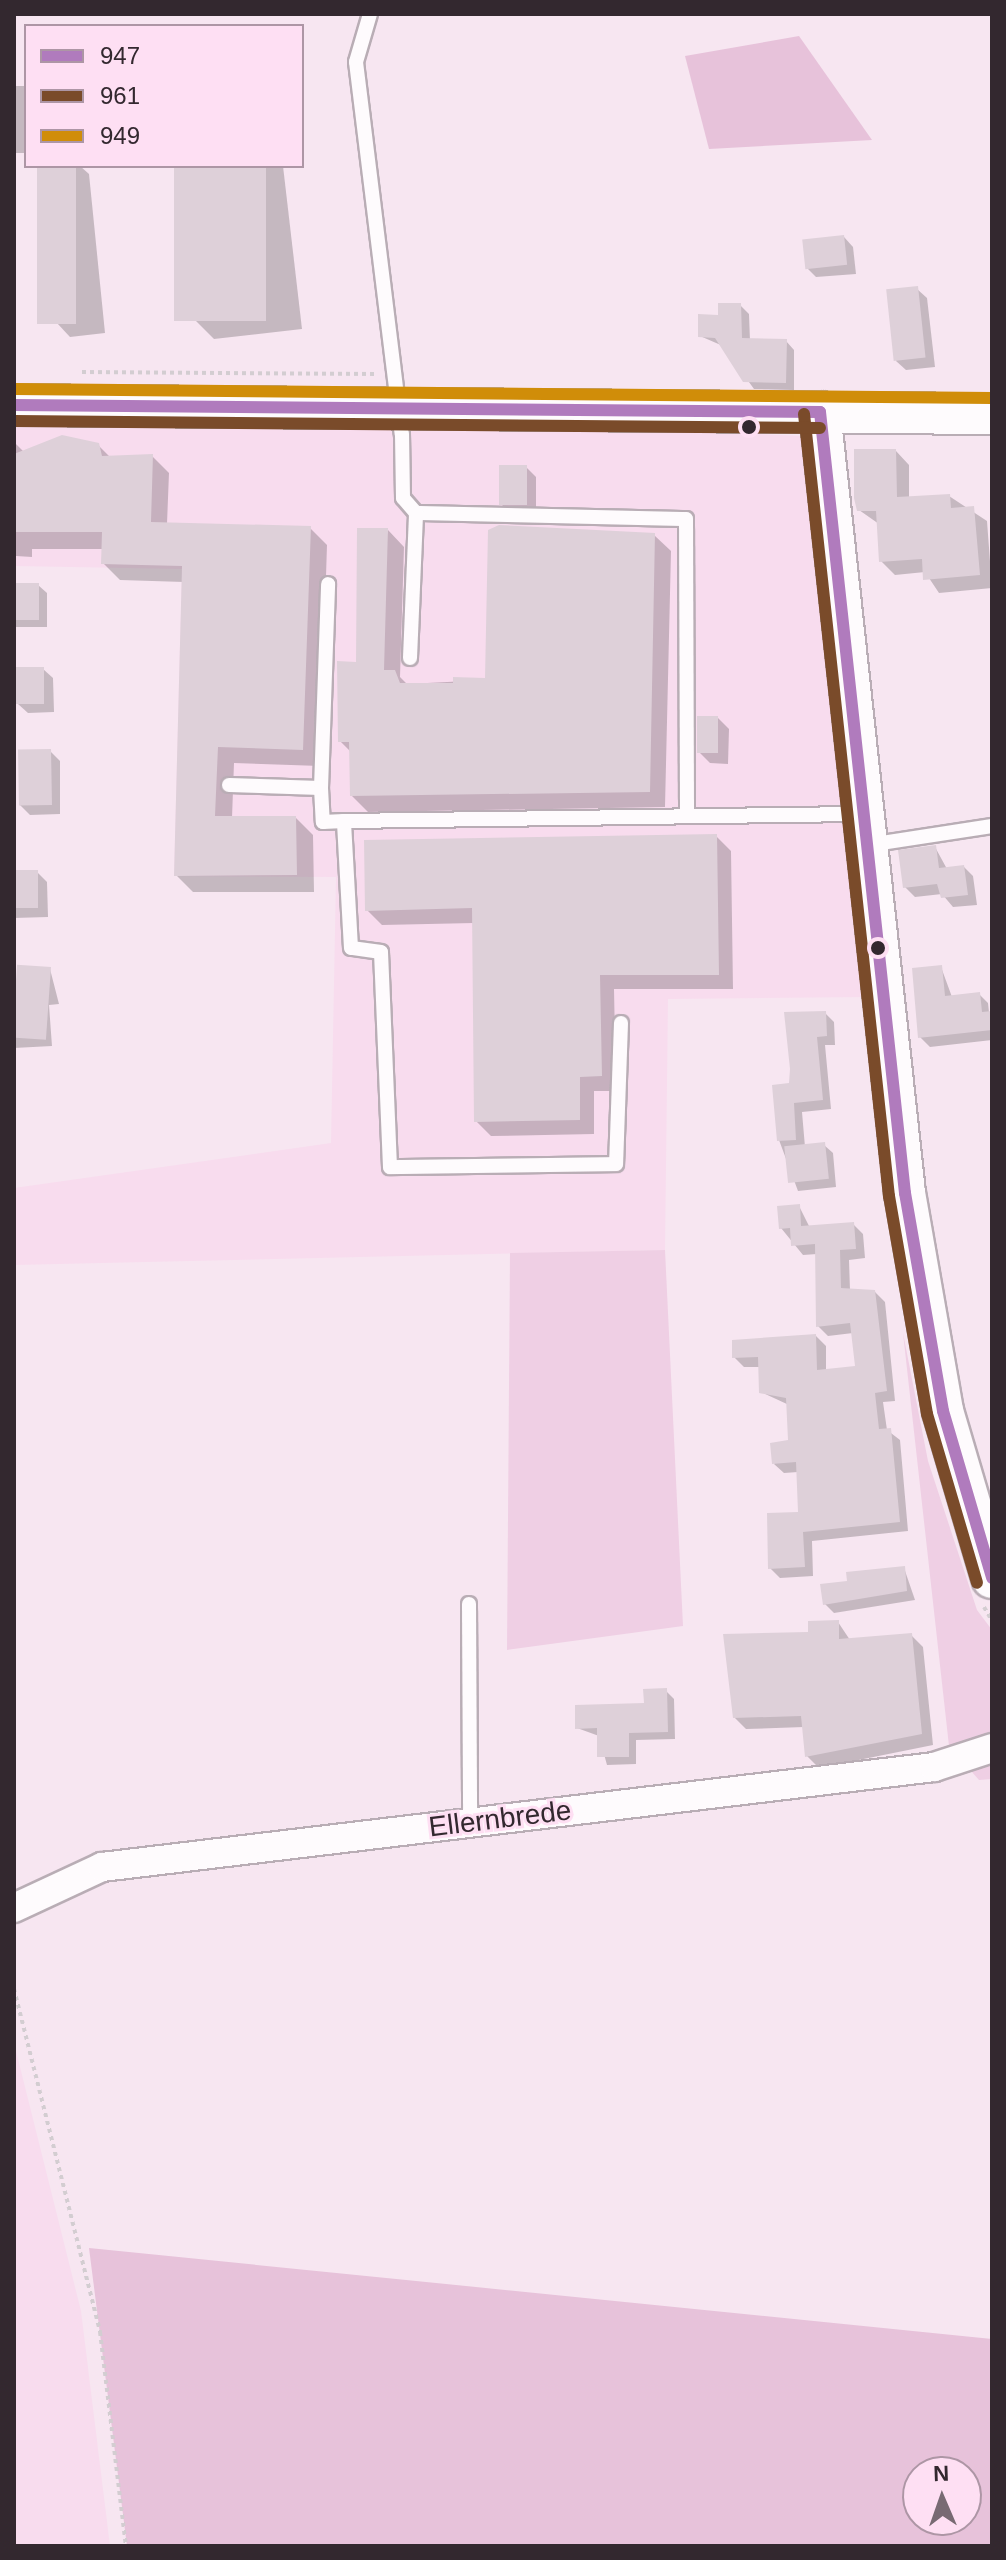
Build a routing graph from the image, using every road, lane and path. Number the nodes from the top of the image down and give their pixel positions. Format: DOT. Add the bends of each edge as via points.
graph roads {
  1 [pos="370,14"];
  2 [pos="395,404"];
  3 [pos="14,405"];
  4 [pos="820,412"];
  5 [pos="992,414"];
  6 [pos="416,513"];
  7 [pos="328,584"];
  8 [pos="410,658"];
  9 [pos="229,785"];
  10 [pos="321,788"];
  11 [pos="687,815"];
  12 [pos="344,821"];
  13 [pos="992,826"];
  14 [pos="866,830"];
  15 [pos="621,1023"];
  16 [pos="992,1578"];
  17 [pos="469,1604"];
  18 [pos="992,1748"];
  19 [pos="470,1822"];
  20 [pos="14,1908"];
  21 [pos="14,1989"];
  22 [pos="126,2546"];
  1 -- 2 [label="lane" via="356,62"];
  2 -- 3 [label="street"];
  2 -- 4 [label="street"];
  2 -- 6 [label="lane" via="403,498"];
  4 -- 5 [label="street"];
  4 -- 14 [label="street"];
  6 -- 8 [label="lane"];
  6 -- 11 [label="lane" via="686,519"];
  7 -- 10 [label="lane"];
  9 -- 10 [label="lane"];
  10 -- 12 [label="lane" via="323,822"];
  11 -- 12 [label="lane"];
  11 -- 14 [label="lane"];
  12 -- 15 [label="lane" via="351,948 381,952 390,1167 616,1164"];
  13 -- 14 [label="lane"];
  14 -- 16 [label="street" via="905,1193 947,1426"];
  17 -- 19 [label="lane"];
  18 -- 19 [label="street, Ellernbrede" via="934,1767"];
  19 -- 20 [label="street, Ellernbrede" via="102,1867"];
  21 -- 22 [label="path" via="100,2332"];
}
